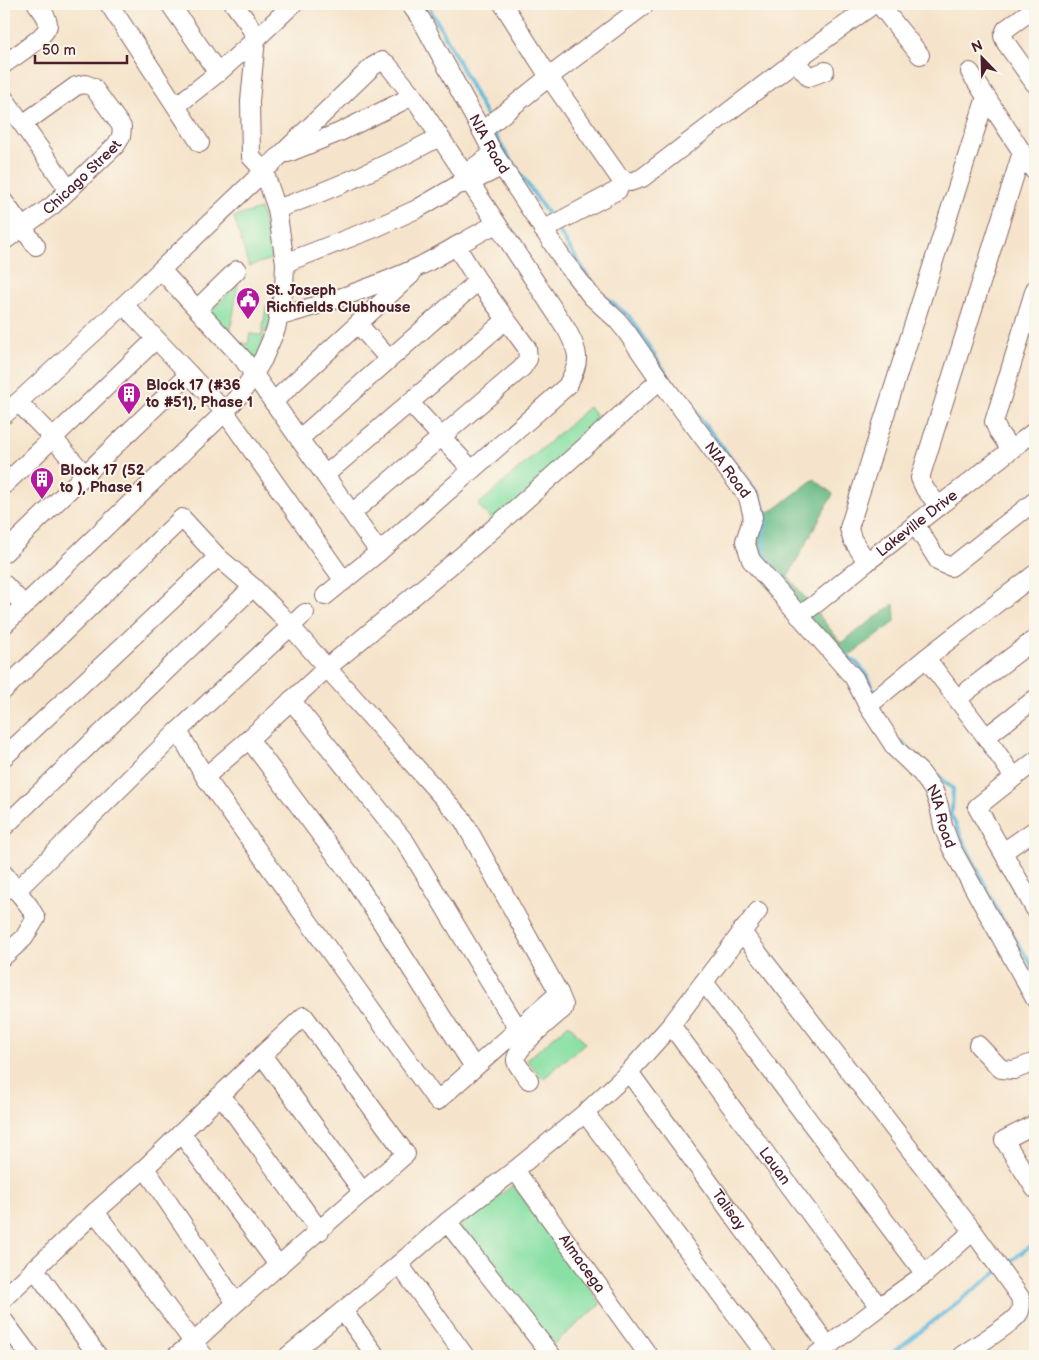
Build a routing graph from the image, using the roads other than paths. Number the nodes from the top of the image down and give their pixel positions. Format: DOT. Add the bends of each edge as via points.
graph roads {
  1 [pos="37,4"];
  2 [pos="109,4"];
  3 [pos="170,4"];
  4 [pos="234,4"];
  5 [pos="294,4"];
  6 [pos="410,4"];
  7 [pos="502,4"];
  8 [pos="646,4"];
  9 [pos="874,4"];
  10 [pos="879,4"];
  11 [pos="1035,8"];
  12 [pos="256,39"];
  13 [pos="920,55"];
  14 [pos="796,60"];
  15 [pos="4,64"];
  16 [pos="826,71"];
  17 [pos="970,72"];
  18 [pos="218,73"];
  19 [pos="1033,76"];
  20 [pos="549,77"];
  21 [pos="413,96"];
  22 [pos="986,97"];
  23 [pos="4,98"];
  24 [pos="176,106"];
  25 [pos="23,124"];
  26 [pos="482,131"];
  27 [pos="439,137"];
  28 [pos="200,143"];
  29 [pos="1022,152"];
  30 [pos="281,156"];
  31 [pos="499,160"];
  32 [pos="264,171"];
  33 [pos="1035,172"];
  34 [pos="464,181"];
  35 [pos="69,190"];
  36 [pos="618,190"];
  37 [pos="4,202"];
  38 [pos="277,210"];
  39 [pos="496,224"];
  40 [pos="22,227"];
  41 [pos="544,230"];
  42 [pos="4,241"];
  43 [pos="36,246"];
  44 [pos="456,246"];
  45 [pos="285,263"];
  46 [pos="423,264"];
  47 [pos="161,270"];
  48 [pos="237,270"];
  49 [pos="478,280"];
  50 [pos="1035,289"];
  51 [pos="124,306"];
  52 [pos="197,309"];
  53 [pos="278,318"];
  54 [pos="506,320"];
  55 [pos="358,324"];
  56 [pos="156,339"];
  57 [pos="389,360"];
  58 [pos="189,374"];
  59 [pos="254,374"];
  60 [pos="660,380"];
  61 [pos="18,402"];
  62 [pos="273,402"];
  63 [pos="410,403"];
  64 [pos="225,412"];
  65 [pos="4,415"];
  66 [pos="1035,431"];
  67 [pos="442,436"];
  68 [pos="53,438"];
  69 [pos="300,439"];
  70 [pos="1011,450"];
  71 [pos="472,470"];
  72 [pos="85,475"];
  73 [pos="325,475"];
  74 [pos="4,485"];
  75 [pos="1035,501"];
  76 [pos="939,506"];
  77 [pos="352,513"];
  78 [pos="915,524"];
  79 [pos="379,552"];
  80 [pos="4,553"];
  81 [pos="218,557"];
  82 [pos="867,562"];
  83 [pos="1035,574"];
  84 [pos="344,581"];
  85 [pos="4,584"];
  86 [pos="253,587"];
  87 [pos="325,596"];
  88 [pos="24,605"];
  89 [pos="305,614"];
  90 [pos="799,616"];
  91 [pos="4,626"];
  92 [pos="290,626"];
  93 [pos="1035,639"];
  94 [pos="926,658"];
  95 [pos="327,668"];
  96 [pos="4,690"];
  97 [pos="957,699"];
  98 [pos="291,700"];
  99 [pos="1035,700"];
  100 [pos="873,702"];
  101 [pos="178,731"];
  102 [pos="986,737"];
  103 [pos="249,740"];
  104 [pos="4,757"];
  105 [pos="1035,761"];
  106 [pos="205,776"];
  107 [pos="1014,777"];
  108 [pos="4,827"];
  109 [pos="1035,830"];
  110 [pos="1003,852"];
  111 [pos="4,874"];
  112 [pos="16,890"];
  113 [pos="1035,909"];
  114 [pos="758,911"];
  115 [pos="741,931"];
  116 [pos="4,956"];
  117 [pos="704,982"];
  118 [pos="1035,999"];
  119 [pos="671,1025"];
  120 [pos="523,1035"];
  121 [pos="978,1045"];
  122 [pos="262,1055"];
  123 [pos="1035,1062"];
  124 [pos="474,1067"];
  125 [pos="629,1072"];
  126 [pos="530,1080"];
  127 [pos="220,1095"];
  128 [pos="585,1113"];
  129 [pos="1035,1124"];
  130 [pos="182,1133"];
  131 [pos="146,1168"];
  132 [pos="514,1170"];
  133 [pos="1035,1189"];
  134 [pos="363,1192"];
  135 [pos="95,1212"];
  136 [pos="447,1222"];
  137 [pos="320,1231"];
  138 [pos="973,1231"];
  139 [pos="399,1264"];
  140 [pos="279,1266"];
  141 [pos="34,1268"];
  142 [pos="925,1274"];
  143 [pos="4,1298"];
  144 [pos="236,1303"];
  145 [pos="879,1307"];
  146 [pos="343,1310"];
  147 [pos="1027,1312"];
  148 [pos="4,1321"];
  149 [pos="199,1349"];
  150 [pos="821,1351"];
  151 [pos="292,1355"];
  152 [pos="30,1356"];
  153 [pos="98,1356"];
  154 [pos="176,1356"];
  155 [pos="376,1356"];
  156 [pos="465,1356"];
  157 [pos="552,1356"];
  158 [pos="649,1356"];
  159 [pos="767,1356"];
  160 [pos="961,1356"];
  1 -- 15 [label="street" via="47,18 44,34"];
  2 -- 24 [label="street"];
  3 -- 18 [label="street"];
  4 -- 12 [label="street"];
  5 -- 12 [label="street"];
  6 -- 26 [label="street, NIA Road"];
  7 -- 20 [label="street"];
  8 -- 20 [label="street"];
  9 -- 14 [label="street"];
  10 -- 13 [label="street"];
  11 -- 19 [label="street" via="1006,28 1003,36"];
  12 -- 18 [label="street"];
  12 -- 32 [label="street" via="250,102 251,157"];
  14 -- 16 [label="street" via="809,77"];
  14 -- 20 [label="street" via="642,178 630,182 619,177"];
  17 -- 22 [label="street"];
  18 -- 24 [label="street"];
  20 -- 26 [label="street"];
  21 -- 27 [label="street"];
  21 -- 30 [label="street" via="340,132"];
  21 -- 30 [label="street" via="387,64 378,62"];
  22 -- 29 [label="street"];
  22 -- 82 [label="street" via="849,528"];
  23 -- 25 [label="street"];
  24 -- 28 [label="street"];
  25 -- 35 [label="street"];
  25 -- 35 [label="street, Chicago Street" via="76,86 85,84 93,87 122,127 116,145"];
  26 -- 31 [label="street, NIA Road"];
  27 -- 34 [label="street"];
  27 -- 38 [label="street" via="359,178"];
  29 -- 33 [label="street"];
  29 -- 76 [label="street" via="920,478"];
  30 -- 32 [label="street"];
  31 -- 34 [label="street"];
  31 -- 41 [label="street, NIA Road"];
  32 -- 38 [label="street"];
  32 -- 47 [label="street"];
  34 -- 39 [label="street"];
  34 -- 45 [label="street" via="418,209"];
  35 -- 40 [label="street, Chicago Street"];
  36 -- 41 [label="street"];
  37 -- 40 [label="street"];
  38 -- 45 [label="street"];
  39 -- 44 [label="street"];
  39 -- 71 [label="street" via="567,330 578,358 566,386"];
  40 -- 42 [label="street, Chicago Street"];
  40 -- 43 [label="street"];
  41 -- 60 [label="street, NIA Road" via="564,261 592,297 626,331"];
  44 -- 46 [label="street"];
  44 -- 49 [label="street"];
  45 -- 53 [label="street"];
  46 -- 53 [label="street" via="325,304"];
  46 -- 55 [label="street"];
  47 -- 51 [label="street"];
  47 -- 52 [label="street"];
  48 -- 52 [label="street"];
  49 -- 54 [label="street"];
  49 -- 57 [label="street"];
  50 -- 70 [label="street" via="994,422"];
  51 -- 56 [label="street"];
  51 -- 61 [label="street"];
  52 -- 59 [label="street"];
  53 -- 59 [label="street"];
  54 -- 63 [label="street"];
  54 -- 67 [label="street" via="527,348 528,358 522,368"];
  55 -- 57 [label="street"];
  55 -- 62 [label="street"];
  56 -- 58 [label="street"];
  56 -- 68 [label="street"];
  57 -- 69 [label="street"];
  58 -- 64 [label="street"];
  58 -- 72 [label="street"];
  59 -- 62 [label="street"];
  59 -- 64 [label="street"];
  60 -- 90 [label="street, NIA Road" via="748,496 753,517 745,542 751,560"];
  60 -- 95 [label="street" via="476,544"];
  61 -- 65 [label="street"];
  61 -- 68 [label="street"];
  62 -- 69 [label="street"];
  63 -- 67 [label="street"];
  63 -- 73 [label="street"];
  64 -- 84 [label="street"];
  64 -- 88 [label="street"];
  66 -- 70 [label="street, Lakeville Drive"];
  67 -- 71 [label="street"];
  67 -- 77 [label="street"];
  68 -- 72 [label="street"];
  68 -- 74 [label="street"];
  69 -- 73 [label="street"];
  70 -- 76 [label="street, Lakeville Drive"];
  71 -- 79 [label="street"];
  72 -- 80 [label="street"];
  73 -- 77 [label="street"];
  75 -- 78 [label="street" via="951,567 939,562"];
  76 -- 78 [label="street, Lakeville Drive"];
  77 -- 79 [label="street"];
  78 -- 82 [label="street, Lakeville Drive"];
  79 -- 84 [label="street"];
  81 -- 86 [label="street"];
  81 -- 96 [label="street" via="182,518"];
  81 -- 104 [label="street"];
  82 -- 90 [label="street, Lakeville Drive"];
  83 -- 94 [label="street"];
  84 -- 87 [label="street"];
  85 -- 88 [label="street"];
  86 -- 92 [label="street"];
  86 -- 108 [label="street"];
  88 -- 91 [label="street"];
  89 -- 92 [label="street"];
  90 -- 100 [label="street, NIA Road"];
  92 -- 95 [label="street"];
  92 -- 101 [label="street"];
  93 -- 97 [label="street"];
  94 -- 97 [label="street"];
  94 -- 100 [label="street"];
  95 -- 98 [label="street"];
  95 -- 120 [label="street" via="464,820 559,993"];
  97 -- 102 [label="street"];
  98 -- 103 [label="street"];
  98 -- 120 [label="street" via="406,843"];
  99 -- 102 [label="street"];
  100 -- 118 [label="street, NIA Road" via="896,748 934,791 951,846"];
  101 -- 106 [label="street"];
  101 -- 112 [label="street"];
  102 -- 107 [label="street"];
  103 -- 106 [label="street"];
  103 -- 124 [label="street" via="356,882"];
  105 -- 107 [label="street"];
  106 -- 124 [label="street" via="436,1101"];
  107 -- 110 [label="street" via="977,807"];
  109 -- 110 [label="street"];
  110 -- 113 [label="street"];
  111 -- 112 [label="street"];
  112 -- 116 [label="street" via="36,918 24,938"];
  114 -- 115 [label="street"];
  115 -- 117 [label="street"];
  115 -- 138 [label="street"];
  117 -- 119 [label="street"];
  117 -- 142 [label="street"];
  119 -- 125 [label="street"];
  119 -- 145 [label="street, Lauan"];
  120 -- 124 [label="street"];
  120 -- 126 [label="street" via="516,1061"];
  121 -- 123 [label="street" via="1001,1070 1014,1070"];
  122 -- 127 [label="street"];
  122 -- 134 [label="street"];
  122 -- 134 [label="street" via="304,1016 406,1154"];
  125 -- 128 [label="street"];
  125 -- 150 [label="street, Talisay"];
  127 -- 130 [label="street"];
  127 -- 137 [label="street"];
  128 -- 132 [label="street"];
  128 -- 159 [label="street"];
  129 -- 133 [label="street" via="1004,1140"];
  130 -- 131 [label="street"];
  130 -- 140 [label="street"];
  131 -- 135 [label="street"];
  131 -- 144 [label="street"];
  132 -- 136 [label="street"];
  132 -- 158 [label="street, Almacega"];
  134 -- 137 [label="street"];
  135 -- 141 [label="street"];
  135 -- 149 [label="street"];
  136 -- 139 [label="street"];
  136 -- 157 [label="street"];
  137 -- 140 [label="street"];
  138 -- 142 [label="street"];
  138 -- 147 [label="street"];
  139 -- 146 [label="street"];
  139 -- 156 [label="street"];
  140 -- 144 [label="street"];
  141 -- 143 [label="street"];
  141 -- 153 [label="street"];
  142 -- 145 [label="street"];
  144 -- 149 [label="street"];
  145 -- 150 [label="street"];
  146 -- 151 [label="street"];
  146 -- 155 [label="street"];
  147 -- 160 [label="street"];
  148 -- 152 [label="street"];
  149 -- 154 [label="street"];
}
